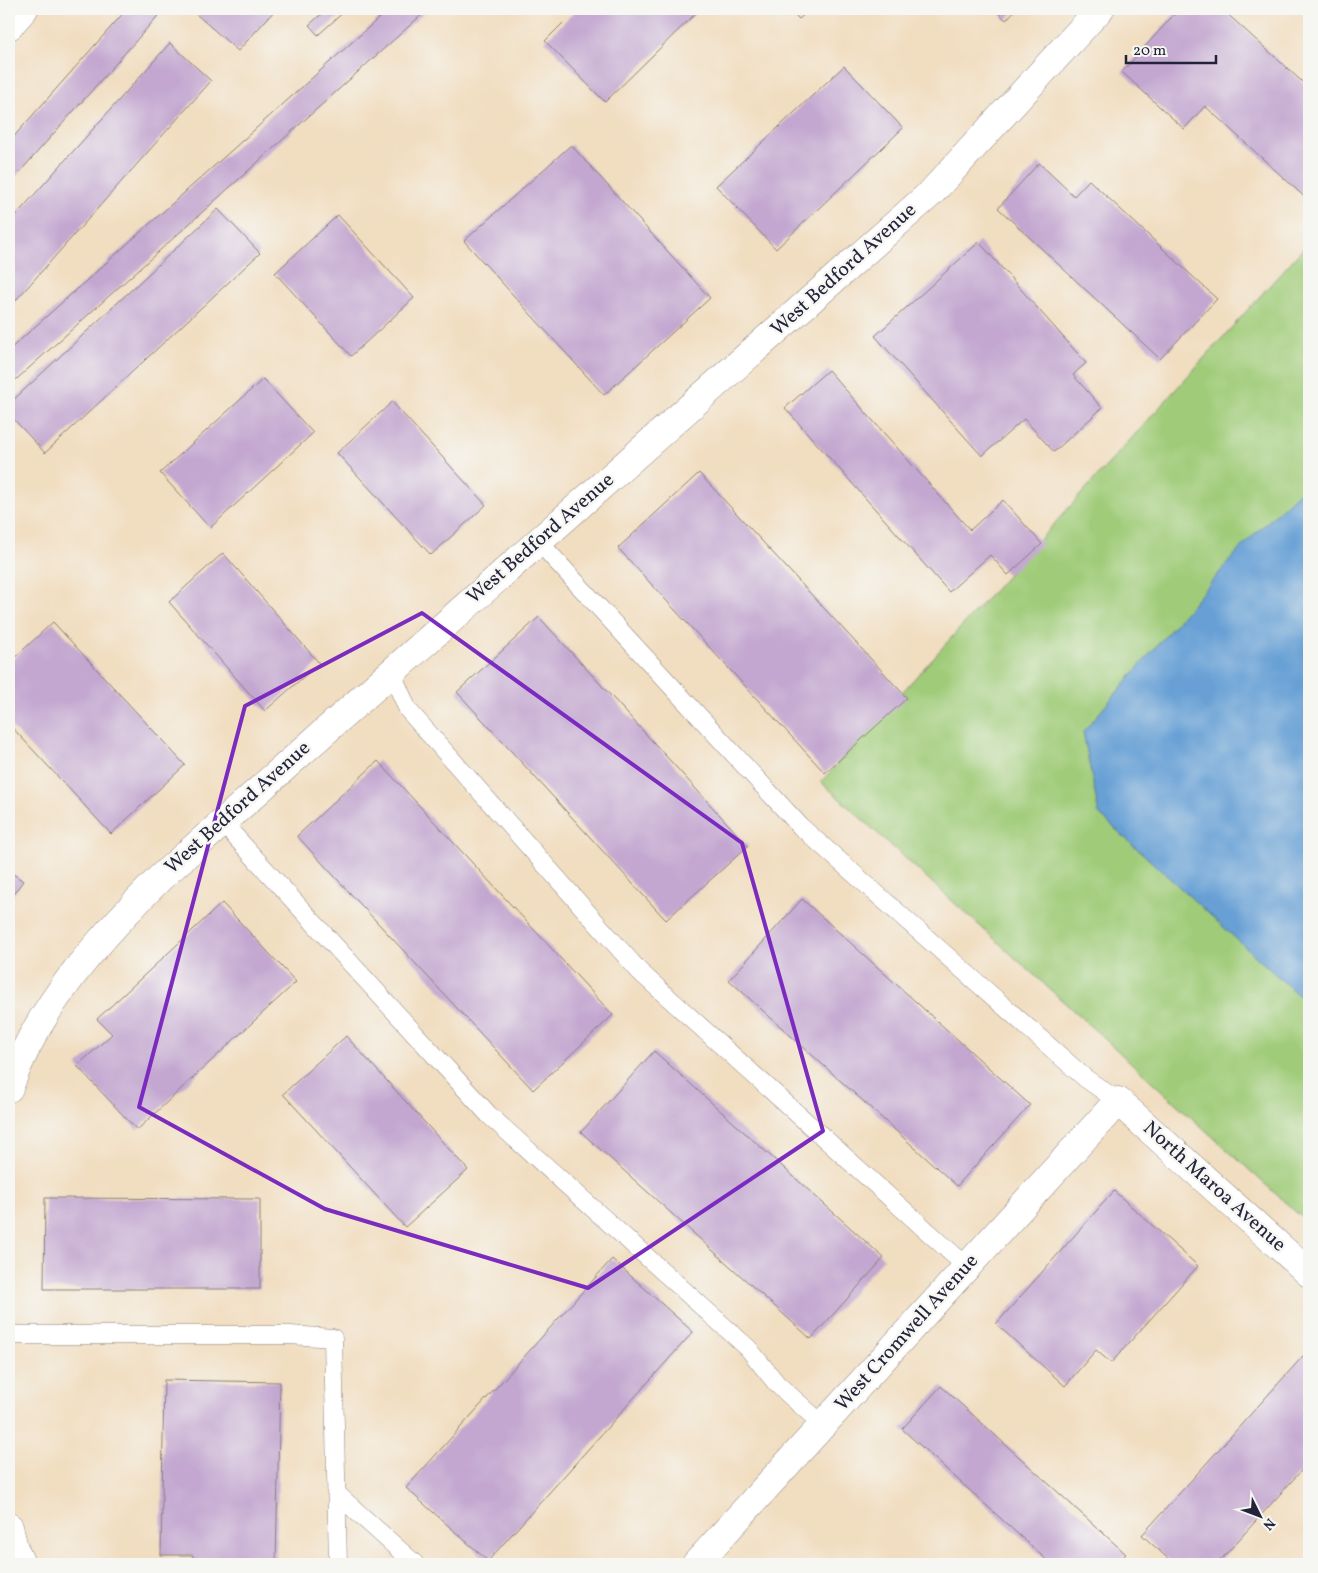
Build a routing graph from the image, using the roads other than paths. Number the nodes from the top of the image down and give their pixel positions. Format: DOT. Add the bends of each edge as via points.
graph roads {
  1 [pos="24,9"];
  2 [pos="1100,9"];
  3 [pos="9,26"];
  4 [pos="538,541"];
  5 [pos="391,672"];
  6 [pos="222,822"];
  7 [pos="9,1088"];
  8 [pos="1118,1101"];
  9 [pos="967,1266"];
  10 [pos="1309,1273"];
  11 [pos="9,1335"];
  12 [pos="823,1425"];
  13 [pos="336,1493"];
  14 [pos="9,1527"];
  15 [pos="20,1564"];
  16 [pos="338,1564"];
  17 [pos="416,1564"];
  18 [pos="696,1564"];
  1 -- 3 [label="street"];
  2 -- 4 [label="street, West Bedford Avenue" via="932,192"];
  4 -- 5 [label="street, West Bedford Avenue"];
  4 -- 8 [label="lane" via="800,826 1085,1078"];
  5 -- 6 [label="street, West Bedford Avenue"];
  5 -- 9 [label="lane" via="408,710 640,972"];
  6 -- 7 [label="street, West Bedford Avenue" via="153,884 86,957 54,1000 18,1061"];
  6 -- 12 [label="lane" via="489,1114 748,1348 777,1384"];
  8 -- 9 [label="street, West Cromwell Avenue"];
  8 -- 10 [label="street, North Maroa Avenue"];
  9 -- 12 [label="street, West Cromwell Avenue"];
  11 -- 13 [label="lane" via="290,1335 333,1338"];
  12 -- 18 [label="street, West Cromwell Avenue"];
  13 -- 16 [label="lane"];
  13 -- 17 [label="lane"];
  14 -- 15 [label="street"];
}
